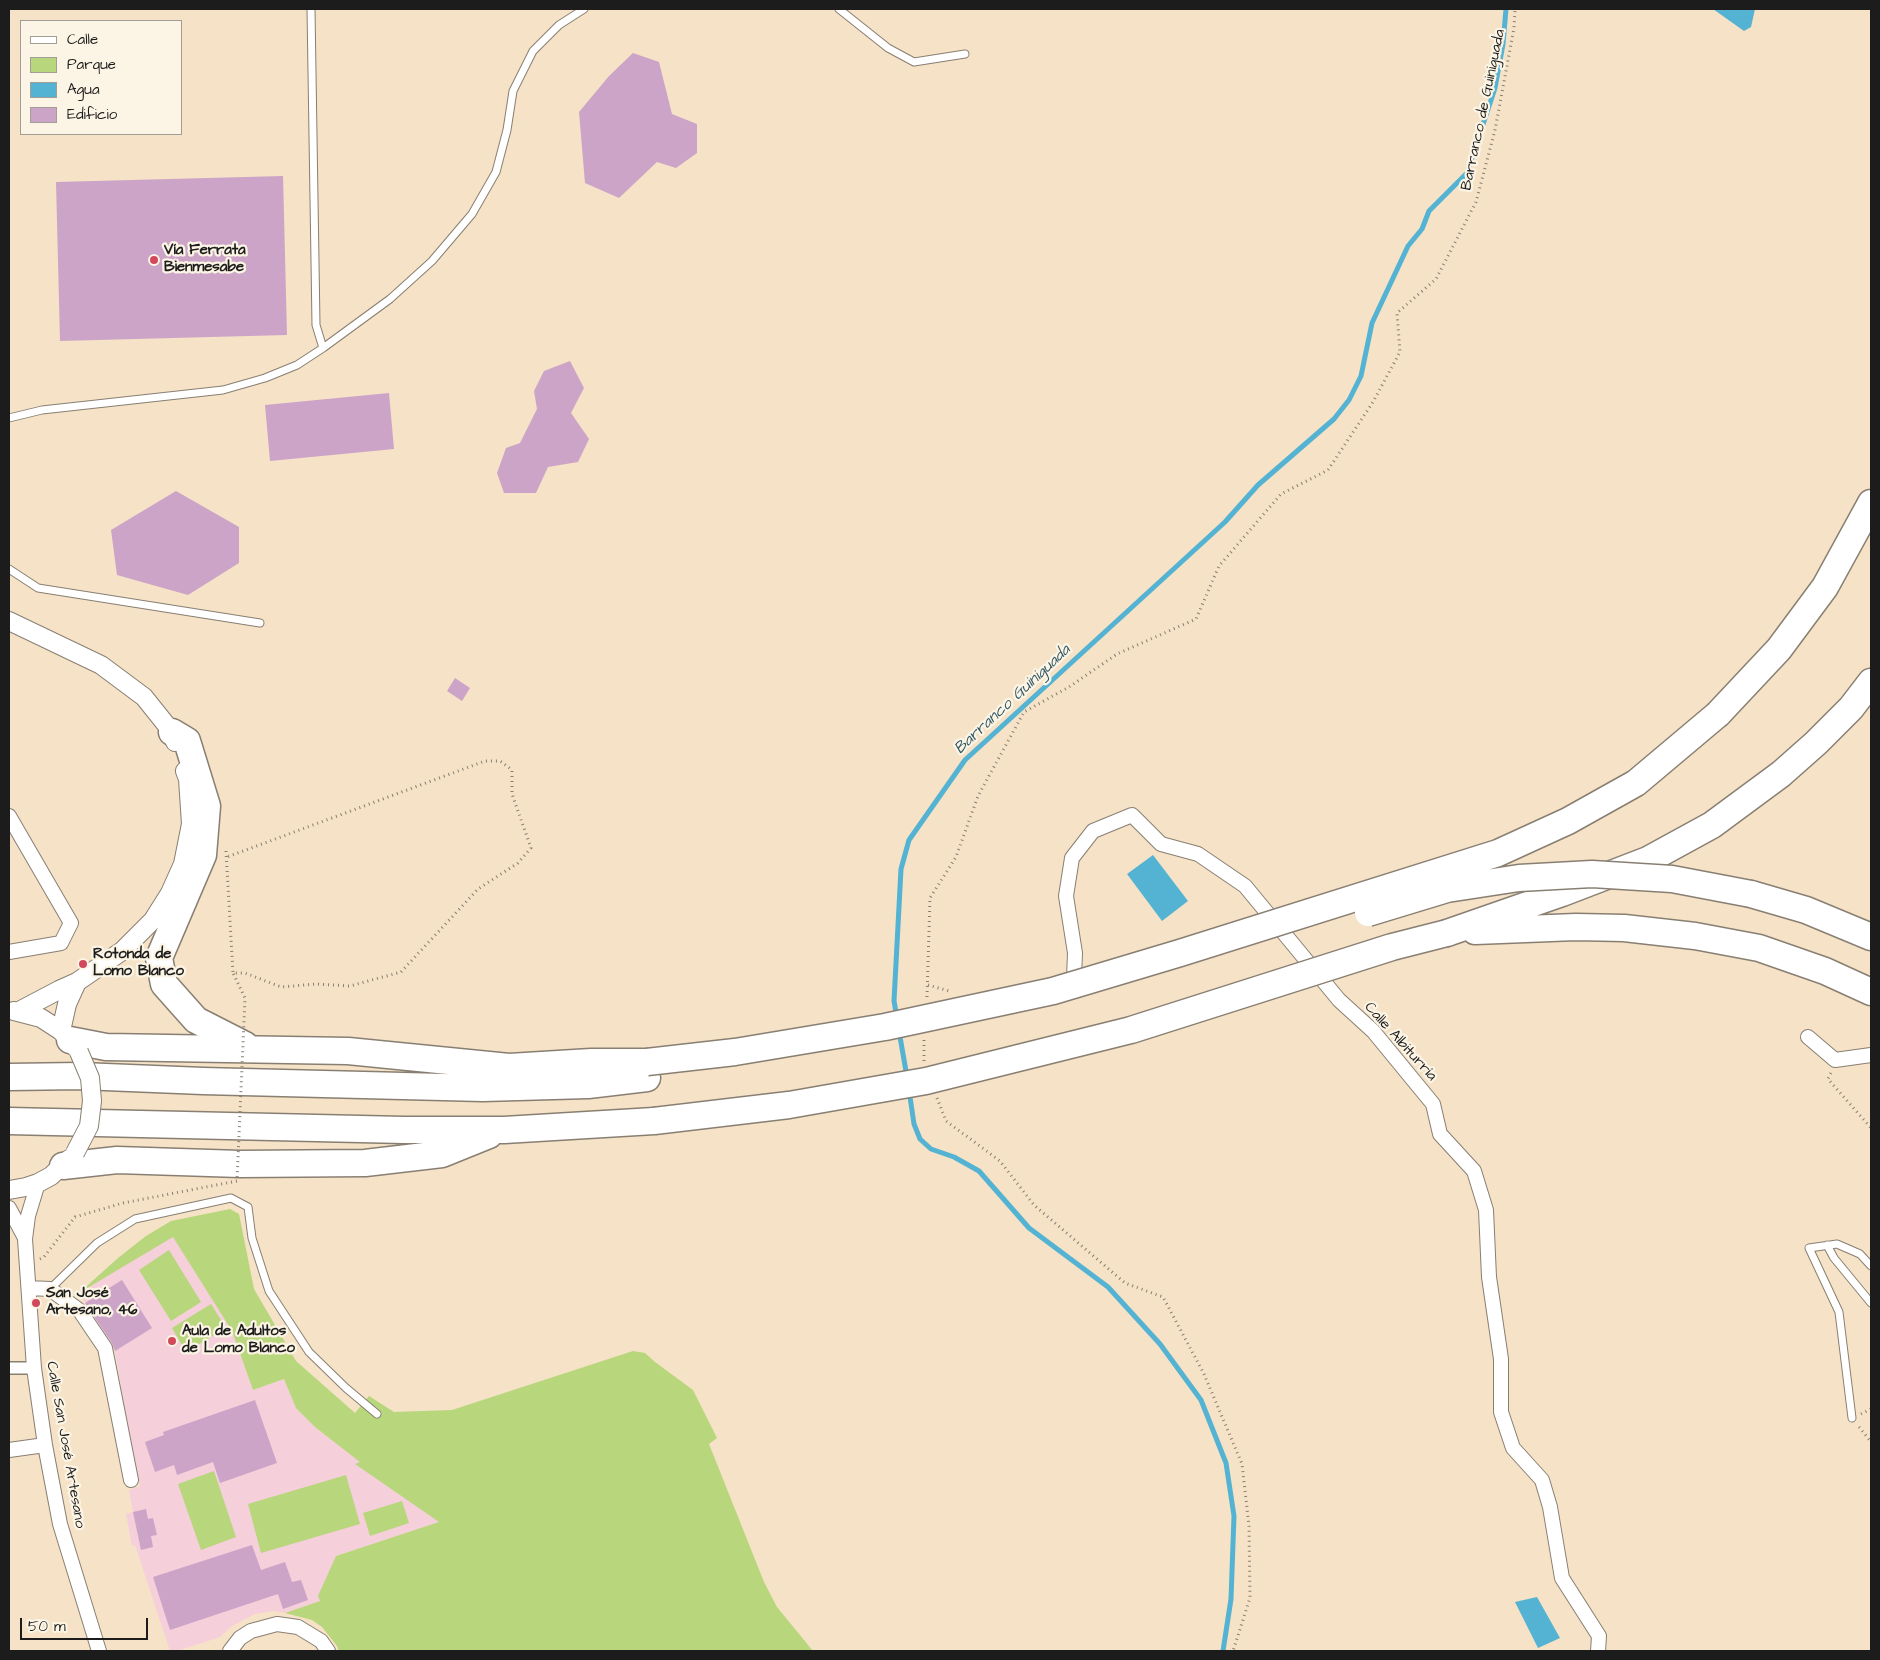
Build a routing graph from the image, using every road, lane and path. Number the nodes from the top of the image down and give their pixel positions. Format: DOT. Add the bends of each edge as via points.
graph roads {
  1 [pos="312,9"];
  2 [pos="584,9"];
  3 [pos="839,9"];
  4 [pos="1515,9"];
  5 [pos="966,54"];
  6 [pos="324,348"];
  7 [pos="9,418"];
  8 [pos="1871,503"];
  9 [pos="9,569"];
  10 [pos="9,621"];
  11 [pos="260,623"];
  12 [pos="1871,682"];
  13 [pos="172,732"];
  14 [pos="9,816"];
  15 [pos="227,857"];
  16 [pos="1447,932"];
  17 [pos="1871,937"];
  18 [pos="9,952"];
  19 [pos="77,982"];
  20 [pos="1871,992"];
  21 [pos="982,1001"];
  22 [pos="927,1003"];
  23 [pos="14,1011"];
  24 [pos="925,1031"];
  25 [pos="1808,1037"];
  26 [pos="70,1041"];
  27 [pos="252,1049"];
  28 [pos="1871,1055"];
  29 [pos="1835,1060"];
  30 [pos="926,1068"];
  31 [pos="647,1070"];
  32 [pos="9,1077"];
  33 [pos="936,1094"];
  34 [pos="9,1121"];
  35 [pos="1871,1128"];
  36 [pos="504,1130"];
  37 [pos="69,1160"];
  38 [pos="38,1183"];
  39 [pos="9,1190"];
  40 [pos="9,1208"];
  41 [pos="26,1239"];
  42 [pos="1827,1245"];
  43 [pos="28,1264"];
  44 [pos="1871,1266"];
  45 [pos="29,1288"];
  46 [pos="50,1289"];
  47 [pos="1871,1303"];
  48 [pos="9,1368"];
  49 [pos="34,1368"];
  50 [pos="377,1414"];
  51 [pos="1852,1418"];
  52 [pos="1871,1442"];
  53 [pos="45,1445"];
  54 [pos="9,1450"];
  55 [pos="131,1480"];
  56 [pos="99,1651"];
  57 [pos="230,1651"];
  58 [pos="328,1651"];
  59 [pos="1232,1651"];
  60 [pos="1598,1651"];
  1 -- 6 [label="lane" via="316,325"];
  2 -- 6 [label="lane" via="559,25 533,51 513,91 496,172 472,214 432,261 390,300"];
  3 -- 5 [label="lane" via="888,48 914,62"];
  4 -- 22 [label="path, Barranco de Guiniguada" via="1494,130 1476,202 1436,279 1397,313 1400,352 1372,402 1328,470 1282,494 1219,566 1196,619 1118,654 1024,712 978,796 956,857 930,898"];
  6 -- 7 [label="lane" via="297,365 223,390 42,410"];
  8 -- 31 [label="highway, bridge" via="1825,587 1780,649 1718,714 1636,783 1568,821 1498,853 1053,991 885,1027"];
  9 -- 11 [label="lane" via="38,588"];
  10 -- 13 [label="street" via="101,665 144,697"];
  12 -- 16 [label="highway, bridge" via="1816,743 1712,825 1648,860"];
  13 -- 19 [label="street" via="188,779 192,824 183,864 153,920 122,951"];
  13 -- 27 [label="highway" via="187,741 207,806 202,855 159,958 164,984 196,1020"];
  14 -- 18 [label="street" via="72,923 61,943"];
  15 -- 43 [label="path, bridge" via="485,761 500,762 512,770 512,794 531,848 518,863 478,889 401,972 350,986 281,987 245,973 233,973 245,998 237,1181 75,1217 44,1257"];
  16 -- 20 [label="highway" via="1576,927 1624,928 1696,936 1759,948 1825,971"];
  16 -- 36 [label="highway, bridge" via="1131,1030 926,1081 789,1105 654,1121"];
  17 -- 31 [label="highway, bridge" via="1806,910 1751,894 1672,879 1592,874 1520,878 1448,889 1062,1007 878,1046 737,1069"];
  19 -- 23 [label="street"];
  19 -- 26 [label="street" via="67,1004"];
  21 -- 60 [label="street, Calle Albiturría" via="1015,1003 1069,995 1074,978 1075,953 1066,896 1072,858 1093,831 1132,815 1161,844 1198,854 1245,886 1339,1000 1373,1031 1433,1104 1440,1134 1474,1171 1486,1210 1489,1277 1500,1359 1501,1412 1513,1448 1542,1480 1550,1506 1562,1578 1599,1636"];
  23 -- 26 [label="street" via="41,1018"];
  24 -- 30 [label="path" via="923,1059"];
  25 -- 29 [label="street"];
  26 -- 27 [label="highway" via="106,1047"];
  26 -- 37 [label="street, bridge" via="90,1078 92,1101 89,1126"];
  27 -- 31 [label="highway" via="348,1050 509,1067 591,1062"];
  28 -- 29 [label="street"];
  29 -- 35 [label="path" via="1828,1079"];
  31 -- 32 [label="highway" via="588,1085 483,1088 81,1076"];
  33 -- 59 [label="path" via="946,1121 1000,1160 1034,1205 1125,1283 1164,1297 1204,1374 1242,1464 1249,1526 1250,1598"];
  34 -- 36 [label="highway"];
  36 -- 37 [label="highway" via="442,1154 365,1163"];
  37 -- 38 [label="street"];
  38 -- 39 [label="street"];
  38 -- 41 [label="street, Calle San José Artesano" via="28,1216"];
  40 -- 41 [label="street, Calle San José Artesano"];
  41 -- 43 [label="street, Calle San José Artesano"];
  42 -- 44 [label="lane" via="1837,1244 1860,1254"];
  42 -- 47 [label="lane"];
  42 -- 51 [label="lane" via="1809,1248 1839,1312"];
  43 -- 45 [label="street, Calle San José Artesano"];
  45 -- 46 [label="street"];
  45 -- 49 [label="street, Calle San José Artesano"];
  46 -- 50 [label="lane" via="97,1243 135,1219 231,1198 248,1207 252,1238 269,1291 308,1352"];
  46 -- 55 [label="street" via="80,1311 106,1348"];
  48 -- 49 [label="street"];
  49 -- 53 [label="street, Calle San José Artesano"];
  51 -- 52 [label="path"];
  53 -- 54 [label="street"];
  53 -- 56 [label="street, Calle San José Artesano" via="60,1524"];
  57 -- 58 [label="street" via="240,1638 251,1631 278,1624 298,1627 322,1641"];
}
